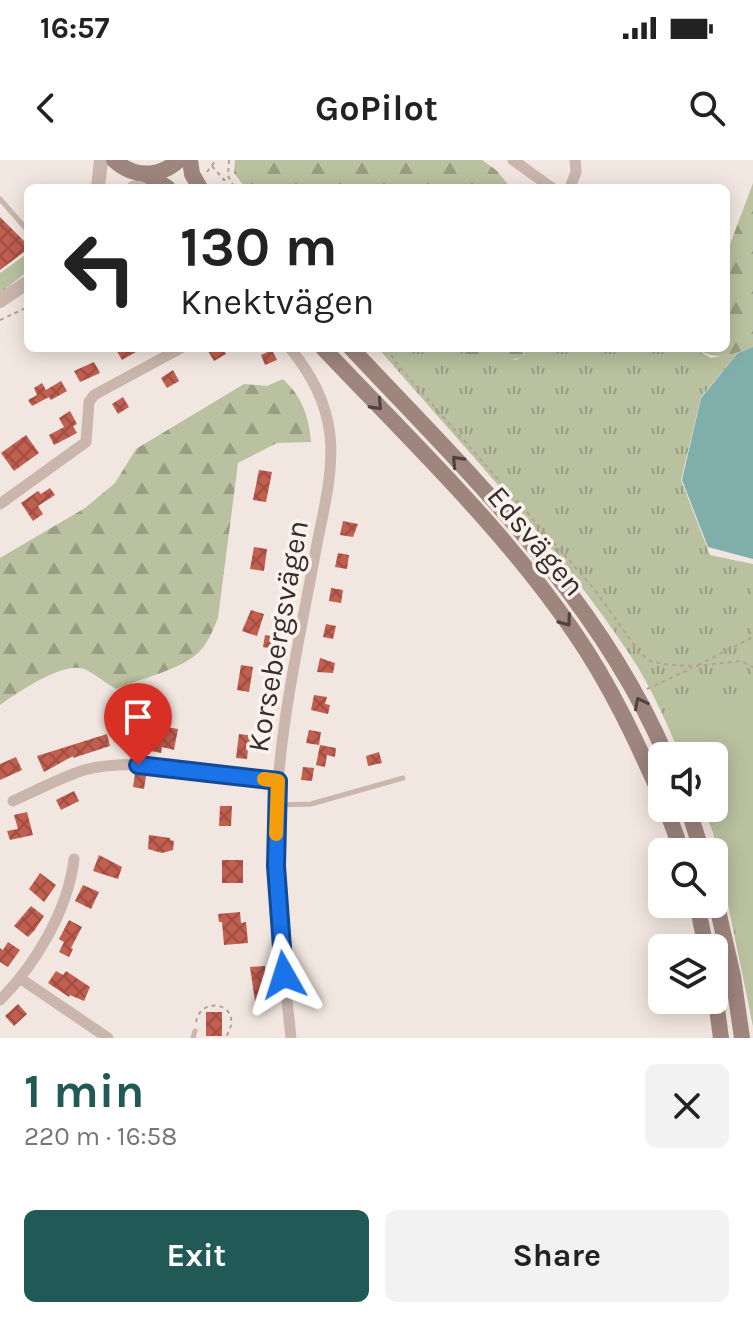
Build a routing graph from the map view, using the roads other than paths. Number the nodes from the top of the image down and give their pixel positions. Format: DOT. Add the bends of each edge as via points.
graph roads {
  1 [pos="101,160"];
  2 [pos="114,160"];
  3 [pos="179,160"];
  4 [pos="190,160"];
  5 [pos="513,160"];
  6 [pos="575,160"];
  7 [pos="203,180"];
  8 [pos="137,181"];
  9 [pos="98,184"];
  10 [pos="546,184"];
  11 [pos="572,184"];
  12 [pos="0,199"];
  13 [pos="24,226"];
  14 [pos="24,285"];
  15 [pos="24,291"];
  16 [pos="0,302"];
  17 [pos="174,352"];
  18 [pos="293,352"];
  19 [pos="327,352"];
  20 [pos="355,352"];
  21 [pos="0,504"];
  22 [pos="659,742"];
  23 [pos="648,770"];
  24 [pos="403,778"];
  25 [pos="278,781"];
  26 [pos="13,801"];
  27 [pos="276,805"];
  28 [pos="74,859"];
  29 [pos="720,918"];
  30 [pos="21,979"];
  31 [pos="0,1000"];
  32 [pos="718,1014"];
  33 [pos="105,1037"];
  34 [pos="291,1038"];
  35 [pos="721,1038"];
  36 [pos="742,1038"];
  1 -- 9 [label="street"];
  2 -- 8 [label="main road"];
  3 -- 8 [label="main road"];
  4 -- 7 [label="main road" via="192,174"];
  5 -- 10 [label="street"];
  6 -- 11 [label="street"];
  12 -- 13 [label="lane"];
  14 -- 16 [label="street"];
  15 -- 16 [label="street"];
  17 -- 21 [label="street" via="94,395 86,442"];
  18 -- 25 [label="street, Korsebergsvägen" via="320,396 330,456"];
  19 -- 23 [label="main road, Edsvägen, one-way" via="499,535 545,592 606,684"];
  22 -- 20 [label="main road, Edsvägen, one-way" via="592,624 542,556"];
  24 -- 27 [label="lane" via="311,804"];
  25 -- 26 [label="street" via="152,765 108,766 81,771"];
  25 -- 27 [label="street, Korsebergsvägen"];
  27 -- 34 [label="street, Korsebergsvägen" via="278,905"];
  28 -- 30 [label="street" via="71,884 56,918"];
  29 -- 36 [label="main road"];
  30 -- 31 [label="street"];
  30 -- 33 [label="street"];
  32 -- 35 [label="main road"];
}
